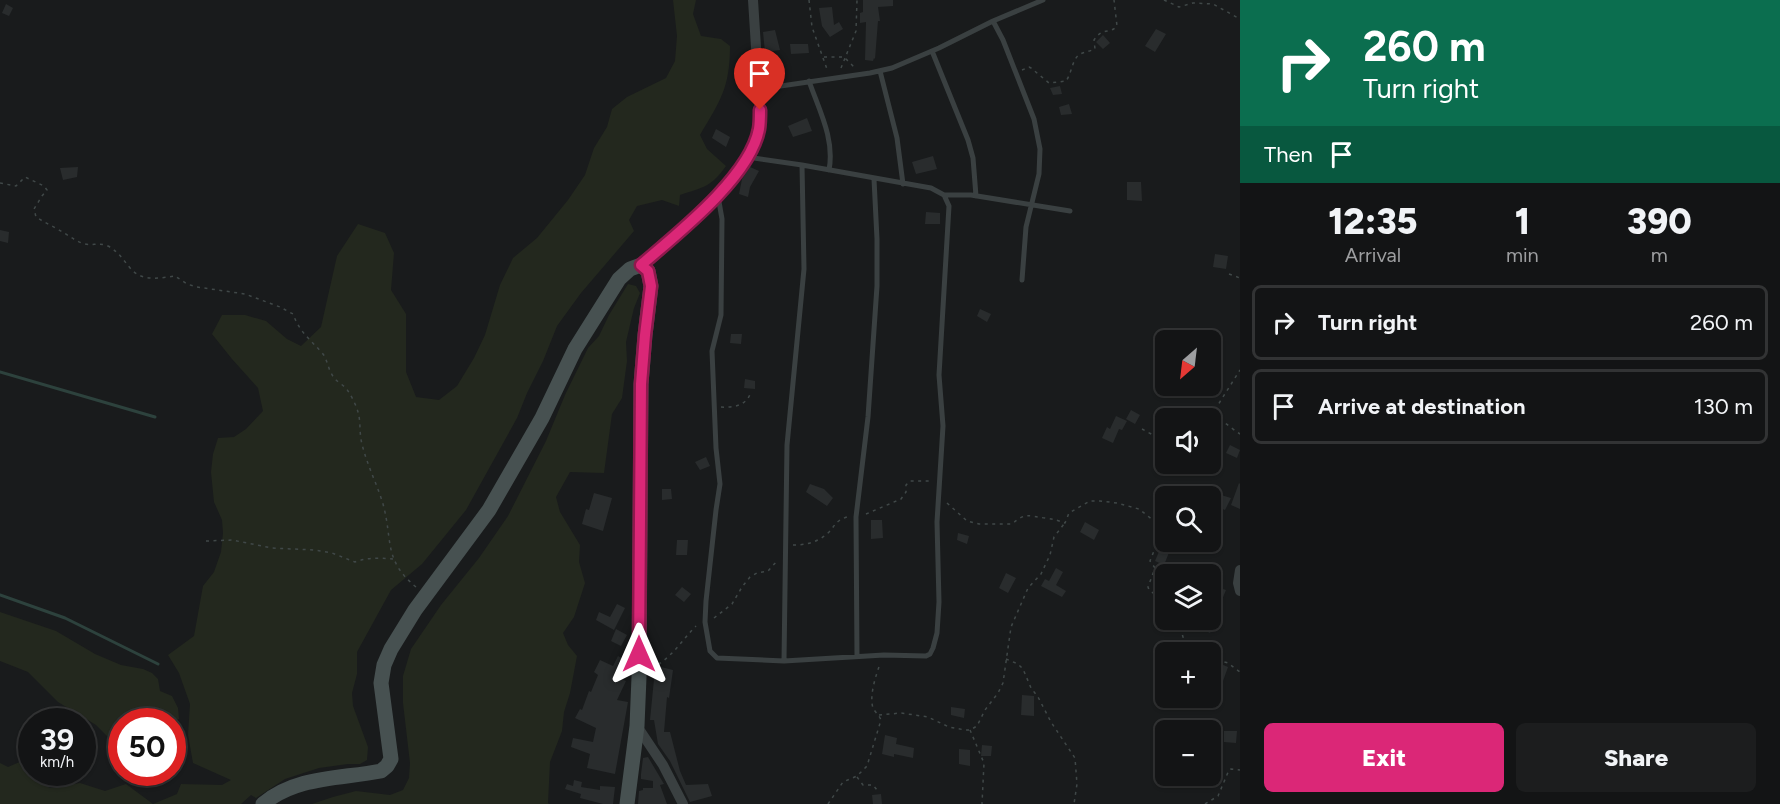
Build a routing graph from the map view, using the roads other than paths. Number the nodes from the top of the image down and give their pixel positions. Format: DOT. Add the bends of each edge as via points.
graph roads {
  1 [pos="753,0"];
  2 [pos="1043,0"];
  3 [pos="1031,2"];
  4 [pos="993,21"];
  5 [pos="932,51"];
  6 [pos="880,71"];
  7 [pos="809,81"];
  8 [pos="758,89"];
  9 [pos="747,157"];
  10 [pos="802,165"];
  11 [pos="829,170"];
  12 [pos="874,179"];
  13 [pos="903,184"];
  14 [pos="718,195"];
  15 [pos="944,195"];
  16 [pos="976,196"];
  17 [pos="1031,204"];
  18 [pos="1070,211"];
  19 [pos="641,265"];
  20 [pos="1022,279"];
  21 [pos="1240,570"];
  22 [pos="1240,591"];
  23 [pos="857,657"];
  24 [pos="784,660"];
  25 [pos="637,726"];
  26 [pos="263,804"];
  27 [pos="627,804"];
  28 [pos="683,804"];
  1 -- 8 [label="street"];
  2 -- 3 [label="lane"];
  3 -- 4 [label="lane"];
  4 -- 5 [label="lane"];
  4 -- 17 [label="lane" via="1034,119 1040,148 1039,174"];
  5 -- 6 [label="lane"];
  5 -- 16 [label="lane" via="973,158"];
  6 -- 7 [label="lane"];
  6 -- 13 [label="lane" via="897,138"];
  7 -- 8 [label="lane"];
  7 -- 11 [label="lane" via="831,146"];
  8 -- 9 [label="street" via="759,129"];
  9 -- 10 [label="lane"];
  9 -- 14 [label="street"];
  10 -- 11 [label="lane"];
  10 -- 24 [label="lane" via="804,269 787,445"];
  11 -- 12 [label="lane"];
  12 -- 13 [label="lane"];
  12 -- 23 [label="lane" via="877,286 868,417 855,517"];
  13 -- 15 [label="lane" via="931,188"];
  14 -- 19 [label="street"];
  14 -- 24 [label="lane" via="722,219 721,315 712,351 720,484 706,601 707,641 717,658"];
  15 -- 16 [label="lane"];
  15 -- 23 [label="lane" via="950,206 939,375 944,426 937,522 937,633 926,656"];
  16 -- 17 [label="lane"];
  17 -- 18 [label="lane"];
  17 -- 20 [label="lane"];
  19 -- 25 [label="main road" via="648,271 651,286 641,384"];
  19 -- 26 [label="main road" via="619,279 575,349 542,418 489,510 397,639 384,665 381,683 390,759 387,766 381,771 299,785 279,792"];
  21 -- 22 [label="street"];
  23 -- 24 [label="lane"];
  25 -- 27 [label="main road"];
  25 -- 28 [label="street"];
}
